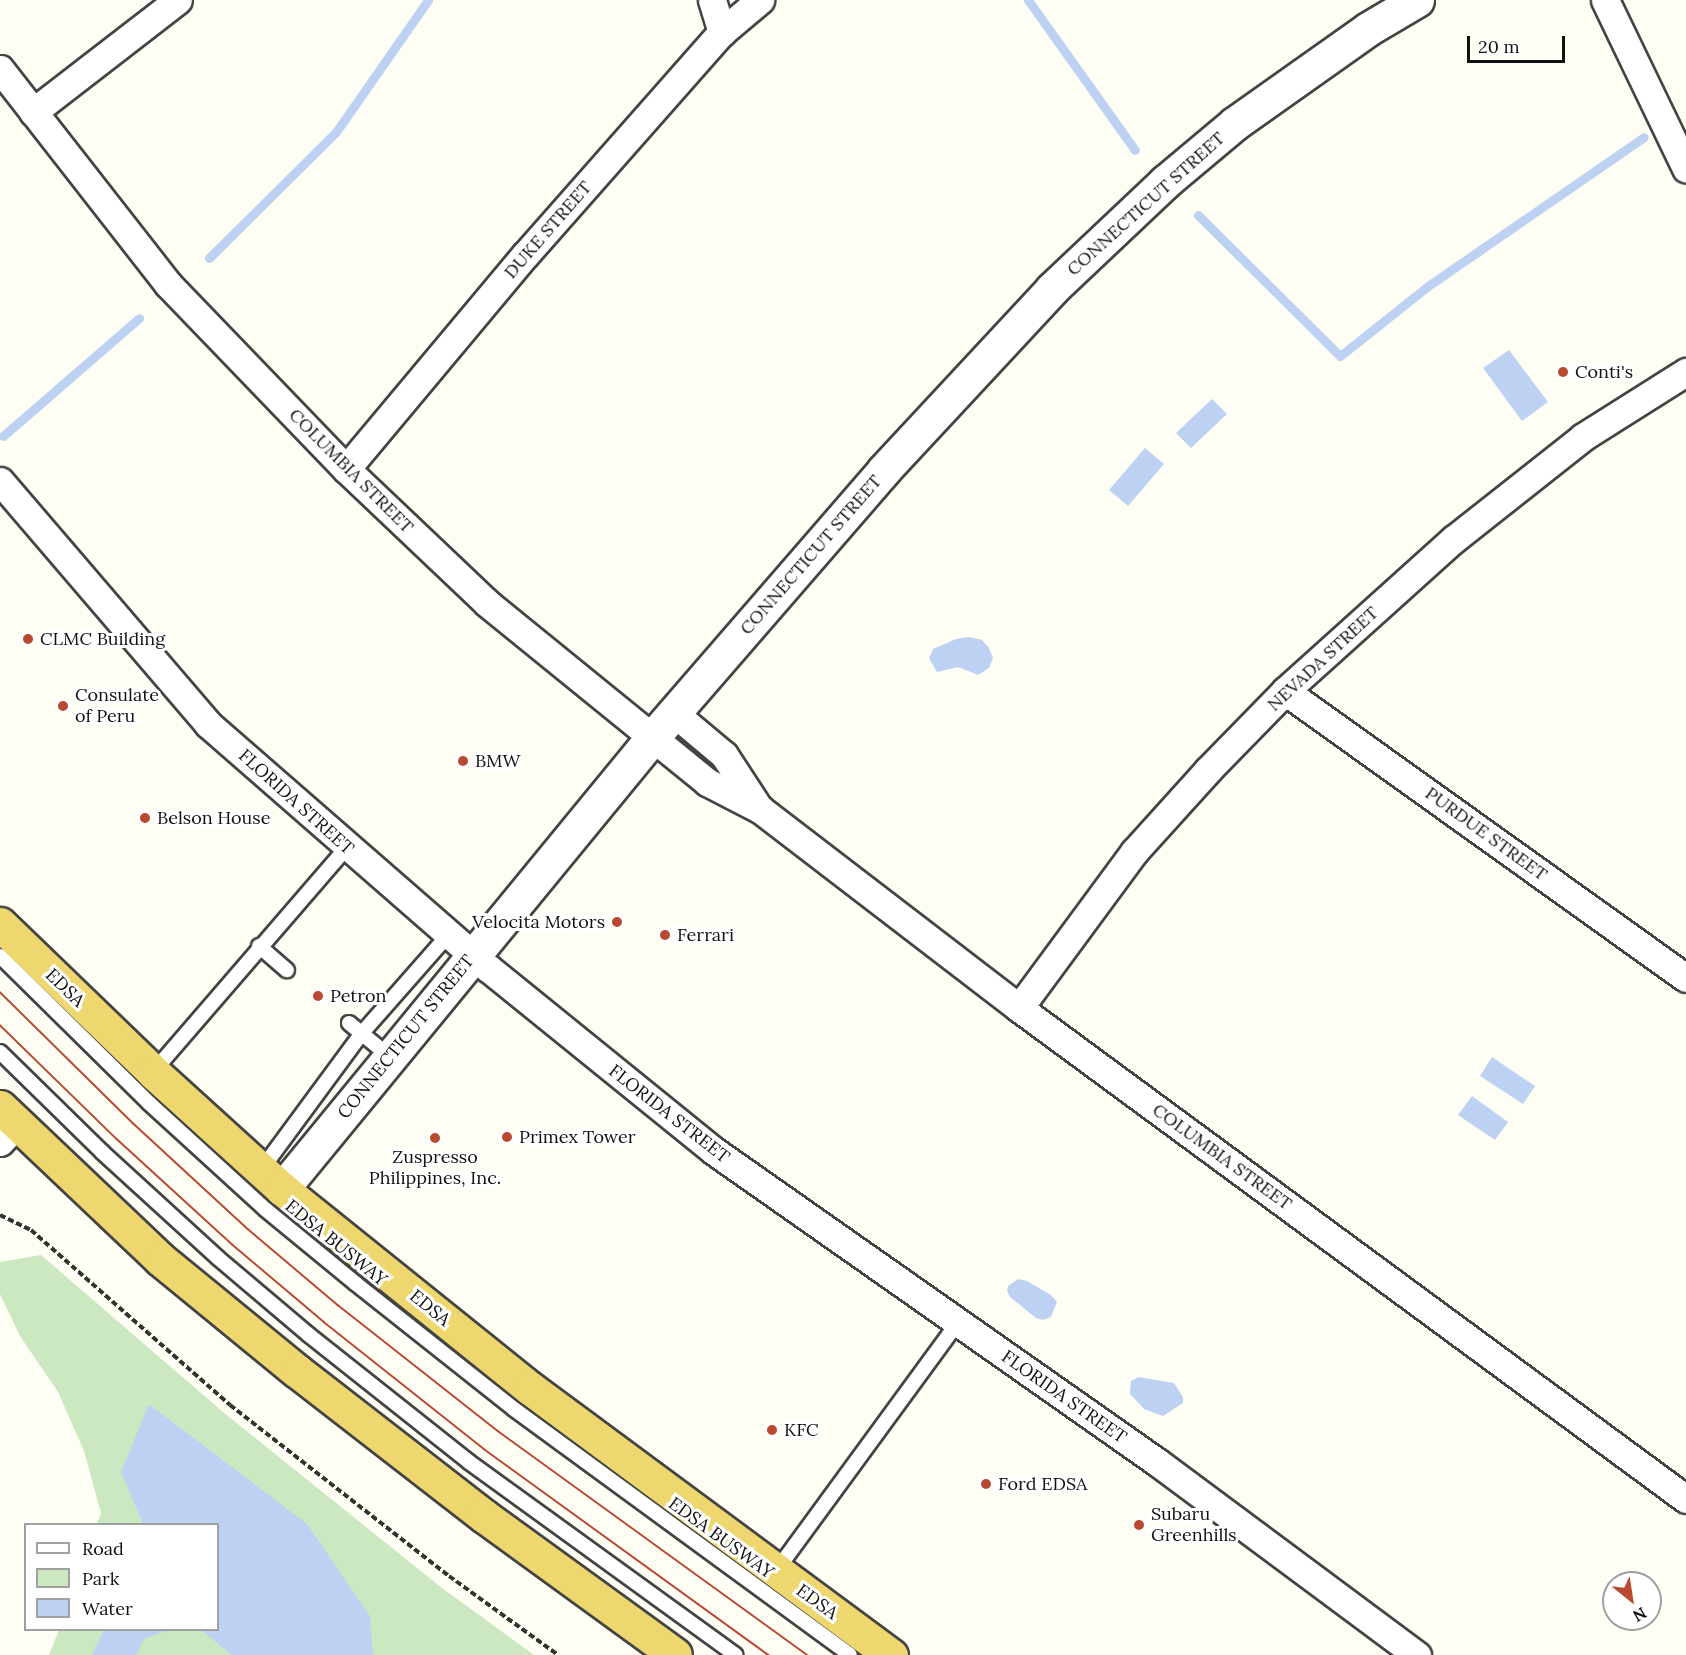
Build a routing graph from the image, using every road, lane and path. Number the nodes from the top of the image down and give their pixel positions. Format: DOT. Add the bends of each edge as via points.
graph roads {
  1 [pos="178,0"];
  2 [pos="712,0"];
  3 [pos="760,0"];
  4 [pos="1417,0"];
  5 [pos="1605,0"];
  6 [pos="722,32"];
  7 [pos="0,69"];
  8 [pos="33,112"];
  9 [pos="1686,168"];
  10 [pos="1686,372"];
  11 [pos="346,469"];
  12 [pos="0,482"];
  13 [pos="1285,691"];
  14 [pos="674,713"];
  15 [pos="652,738"];
  16 [pos="761,810"];
  17 [pos="346,847"];
  18 [pos="0,924"];
  19 [pos="460,945"];
  20 [pos="260,946"];
  21 [pos="0,956"];
  22 [pos="287,970"];
  23 [pos="1686,978"];
  24 [pos="1019,1008"];
  25 [pos="349,1023"];
  26 [pos="362,1034"];
  27 [pos="0,1052"];
  28 [pos="389,1056"];
  29 [pos="153,1072"];
  30 [pos="6,1124"];
  31 [pos="272,1179"];
  32 [pos="0,1215"];
  33 [pos="957,1323"];
  34 [pos="1686,1499"];
  35 [pos="776,1571"];
  36 [pos="558,1655"];
  37 [pos="675,1655"];
  38 [pos="736,1655"];
  39 [pos="850,1655"];
  40 [pos="891,1655"];
  41 [pos="1417,1655"];
  1 -- 8 [label="street"];
  2 -- 6 [label="street"];
  3 -- 6 [label="street, DUKE STREET"];
  4 -- 14 [label="street, CONNECTICUT STREET" via="1368,29 1234,124 1165,182 1052,289 884,470"];
  5 -- 9 [label="street"];
  6 -- 11 [label="street, DUKE STREET" via="526,254"];
  7 -- 8 [label="street, COLUMBIA STREET"];
  8 -- 11 [label="street, COLUMBIA STREET" via="168,284"];
  10 -- 13 [label="street, NEVADA STREET" via="1583,437 1454,539"];
  11 -- 15 [label="street, COLUMBIA STREET" via="487,603"];
  12 -- 17 [label="street, FLORIDA STREET" via="208,724"];
  13 -- 23 [label="street, PURDUE STREET"];
  13 -- 24 [label="street, NEVADA STREET" via="1134,852"];
  14 -- 15 [label="street, CONNECTICUT STREET"];
  14 -- 16 [label="street, COLUMBIA STREET" via="724,755"];
  15 -- 16 [label="street, COLUMBIA STREET" via="707,782"];
  15 -- 19 [label="street, CONNECTICUT STREET"];
  16 -- 24 [label="street, COLUMBIA STREET"];
  17 -- 19 [label="street, FLORIDA STREET"];
  17 -- 20 [label="lane"];
  18 -- 29 [label="highway, EDSA"];
  19 -- 26 [label="lane"];
  19 -- 28 [label="street, CONNECTICUT STREET"];
  19 -- 33 [label="street, FLORIDA STREET" via="714,1151"];
  20 -- 22 [label="lane"];
  20 -- 29 [label="lane"];
  21 -- 39 [label="lane, EDSA BUSWAY" via="149,1103 265,1209 514,1409"];
  24 -- 34 [label="street, COLUMBIA STREET"];
  25 -- 26 [label="lane"];
  26 -- 28 [label="lane"];
  26 -- 31 [label="lane"];
  27 -- 38 [label="lane" via="118,1167 309,1335 469,1462"];
  28 -- 31 [label="street, CONNECTICUT STREET"];
  29 -- 31 [label="highway, EDSA"];
  30 -- 37 [label="highway" via="160,1259 297,1371 484,1516"];
  31 -- 35 [label="highway, EDSA" via="531,1389"];
  32 -- 36 [label="path" via="31,1230 230,1405 449,1576"];
  33 -- 35 [label="lane"];
  33 -- 41 [label="street, FLORIDA STREET" via="1157,1462"];
  35 -- 40 [label="highway, EDSA"];
}
